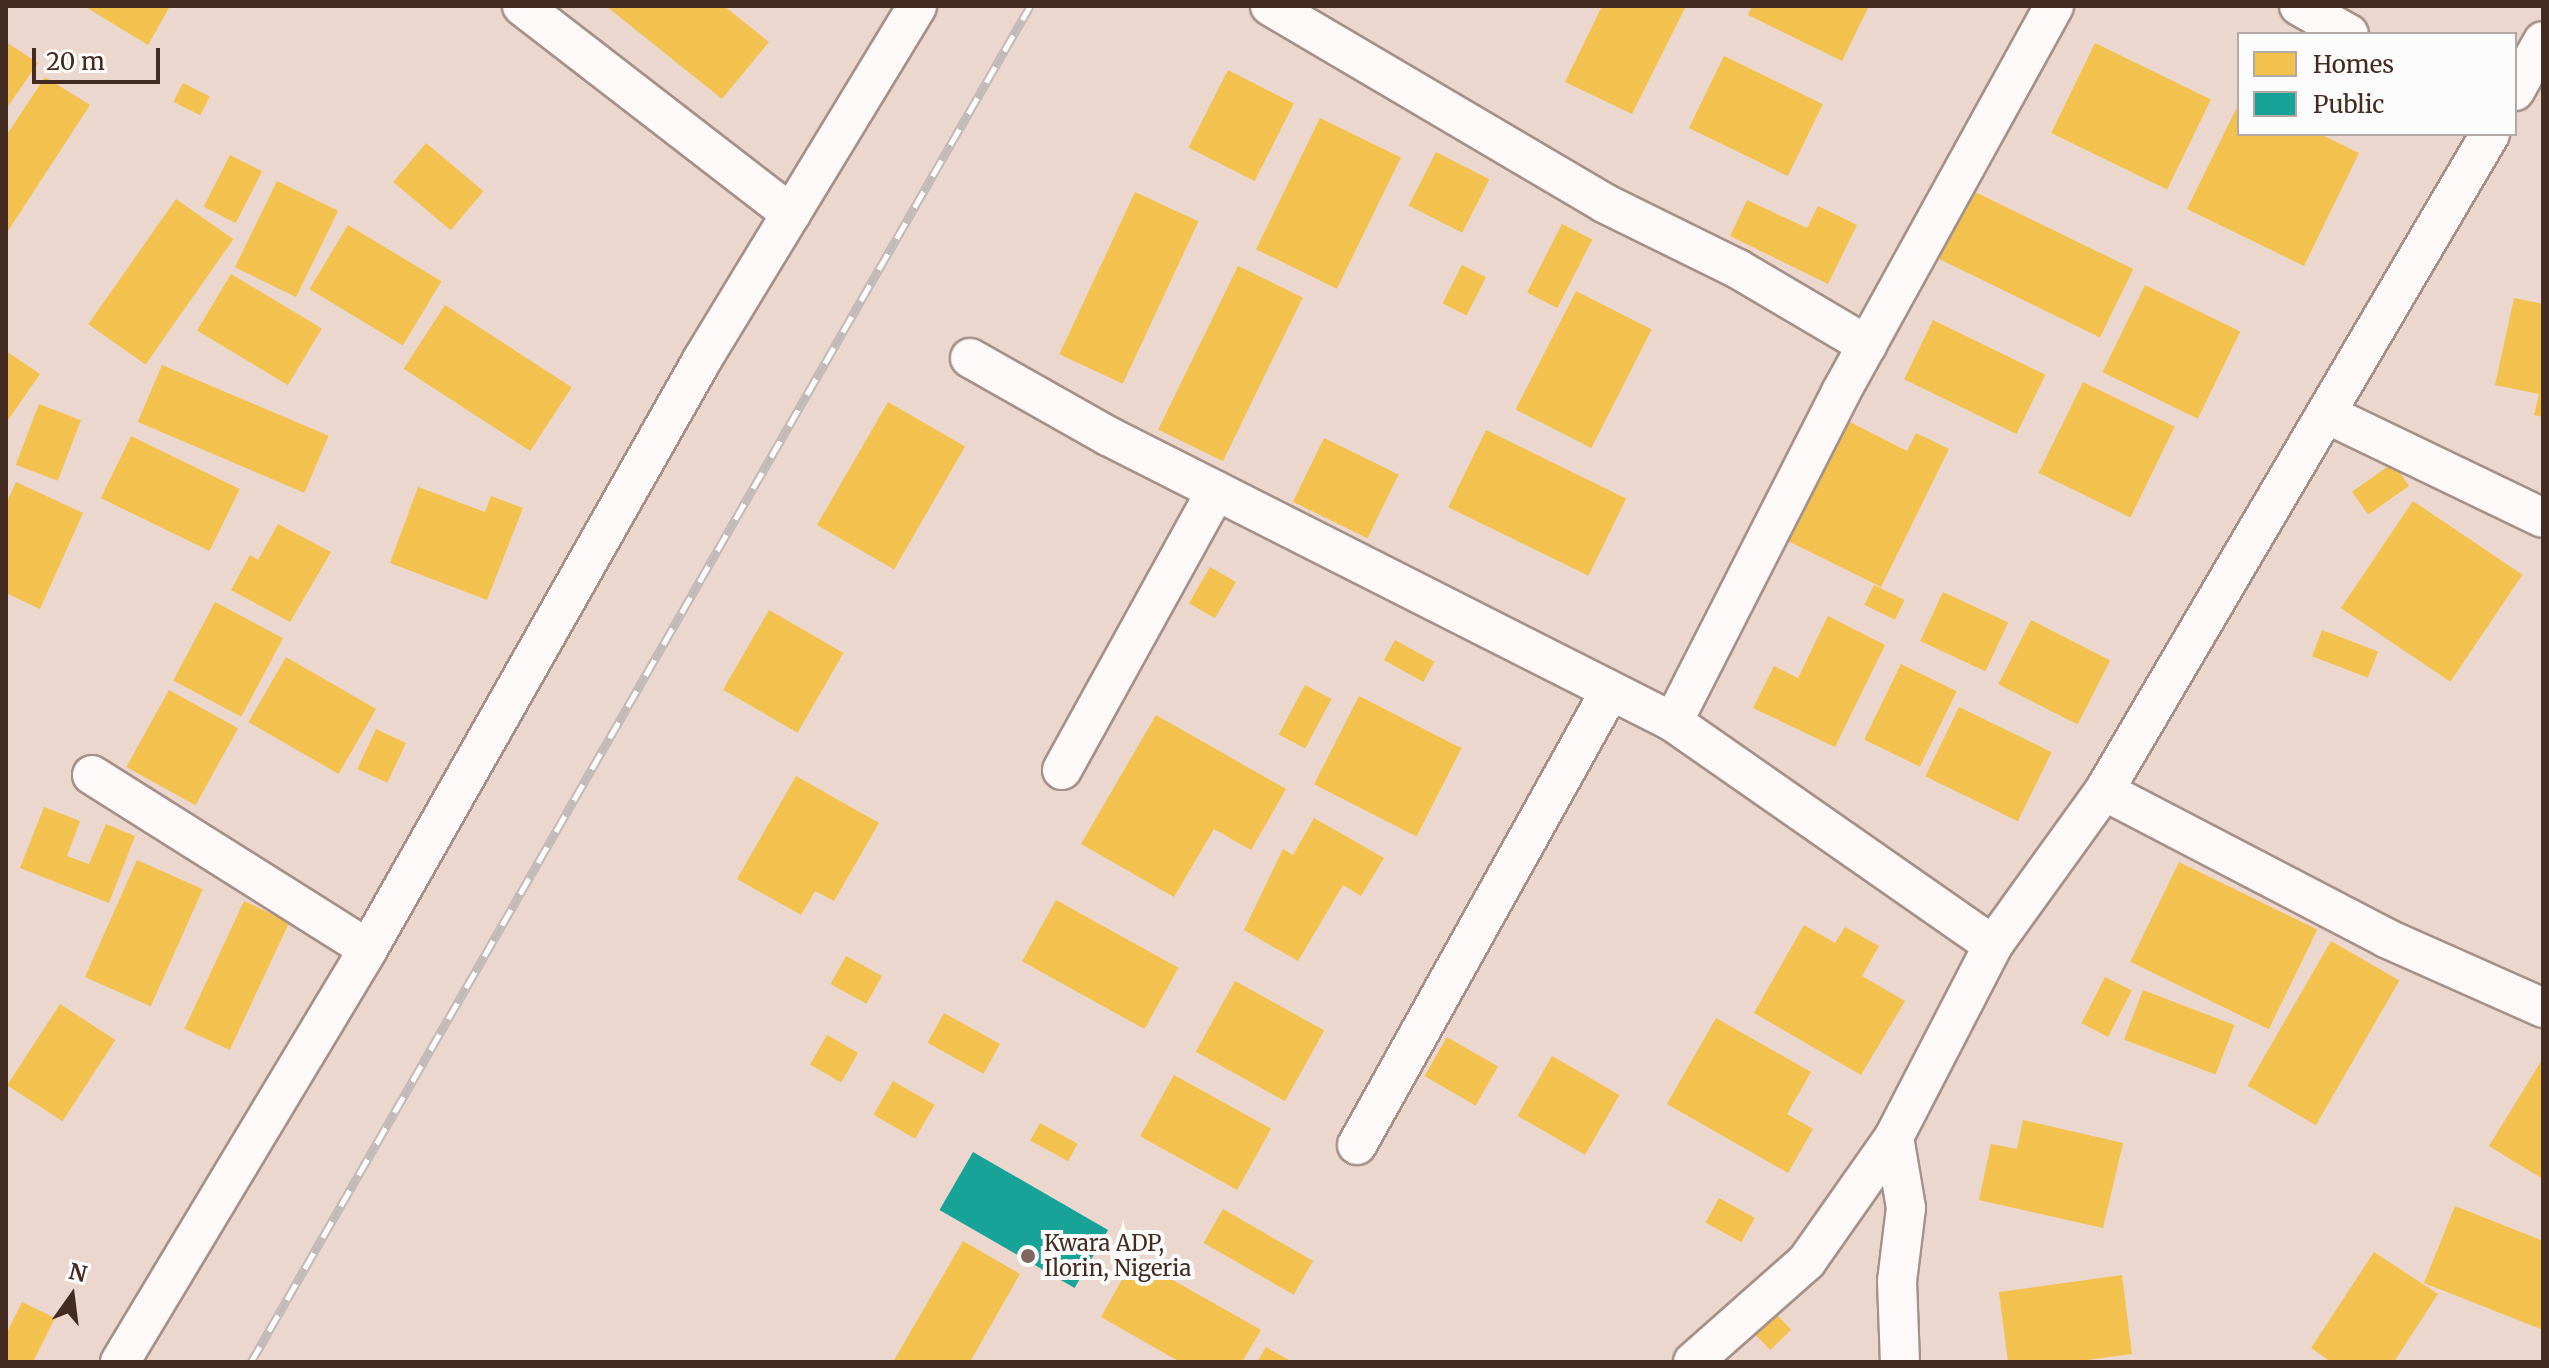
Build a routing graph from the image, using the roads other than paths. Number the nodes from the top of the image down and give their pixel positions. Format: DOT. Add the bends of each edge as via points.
graph roads {
  1 [pos="522,6"];
  2 [pos="917,6"];
  3 [pos="1270,6"];
  4 [pos="2054,6"];
  5 [pos="2299,6"];
  6 [pos="2345,32"];
  7 [pos="2542,43"];
  8 [pos="2517,87"];
  9 [pos="2489,136"];
  10 [pos="791,214"];
  11 [pos="1867,345"];
  12 [pos="970,358"];
  13 [pos="2329,415"];
  14 [pos="1216,491"];
  15 [pos="2543,518"];
  16 [pos="1610,691"];
  17 [pos="1673,722"];
  18 [pos="1062,770"];
  19 [pos="92,775"];
  20 [pos="2104,791"];
  21 [pos="1993,945"];
  22 [pos="368,949"];
  23 [pos="2543,1008"];
  24 [pos="1894,1137"];
  25 [pos="1357,1145"];
  26 [pos="120,1362"];
  27 [pos="1693,1362"];
  28 [pos="1900,1362"];
  1 -- 10 [label="street"];
  2 -- 10 [label="street"];
  3 -- 11 [label="street" via="1604,203 1738,269"];
  4 -- 11 [label="street"];
  5 -- 6 [label="street"];
  7 -- 8 [label="street"];
  9 -- 13 [label="street"];
  10 -- 22 [label="street" via="702,360"];
  11 -- 17 [label="street"];
  12 -- 14 [label="street"];
  13 -- 15 [label="street"];
  13 -- 20 [label="street"];
  14 -- 16 [label="street"];
  14 -- 18 [label="street"];
  16 -- 17 [label="street"];
  16 -- 25 [label="street"];
  17 -- 21 [label="street"];
  19 -- 22 [label="street"];
  20 -- 21 [label="street"];
  20 -- 23 [label="street" via="2386,938"];
  21 -- 24 [label="street"];
  22 -- 26 [label="street"];
  24 -- 27 [label="street" via="1807,1261"];
  24 -- 28 [label="street" via="1906,1208 1897,1281"];
}
